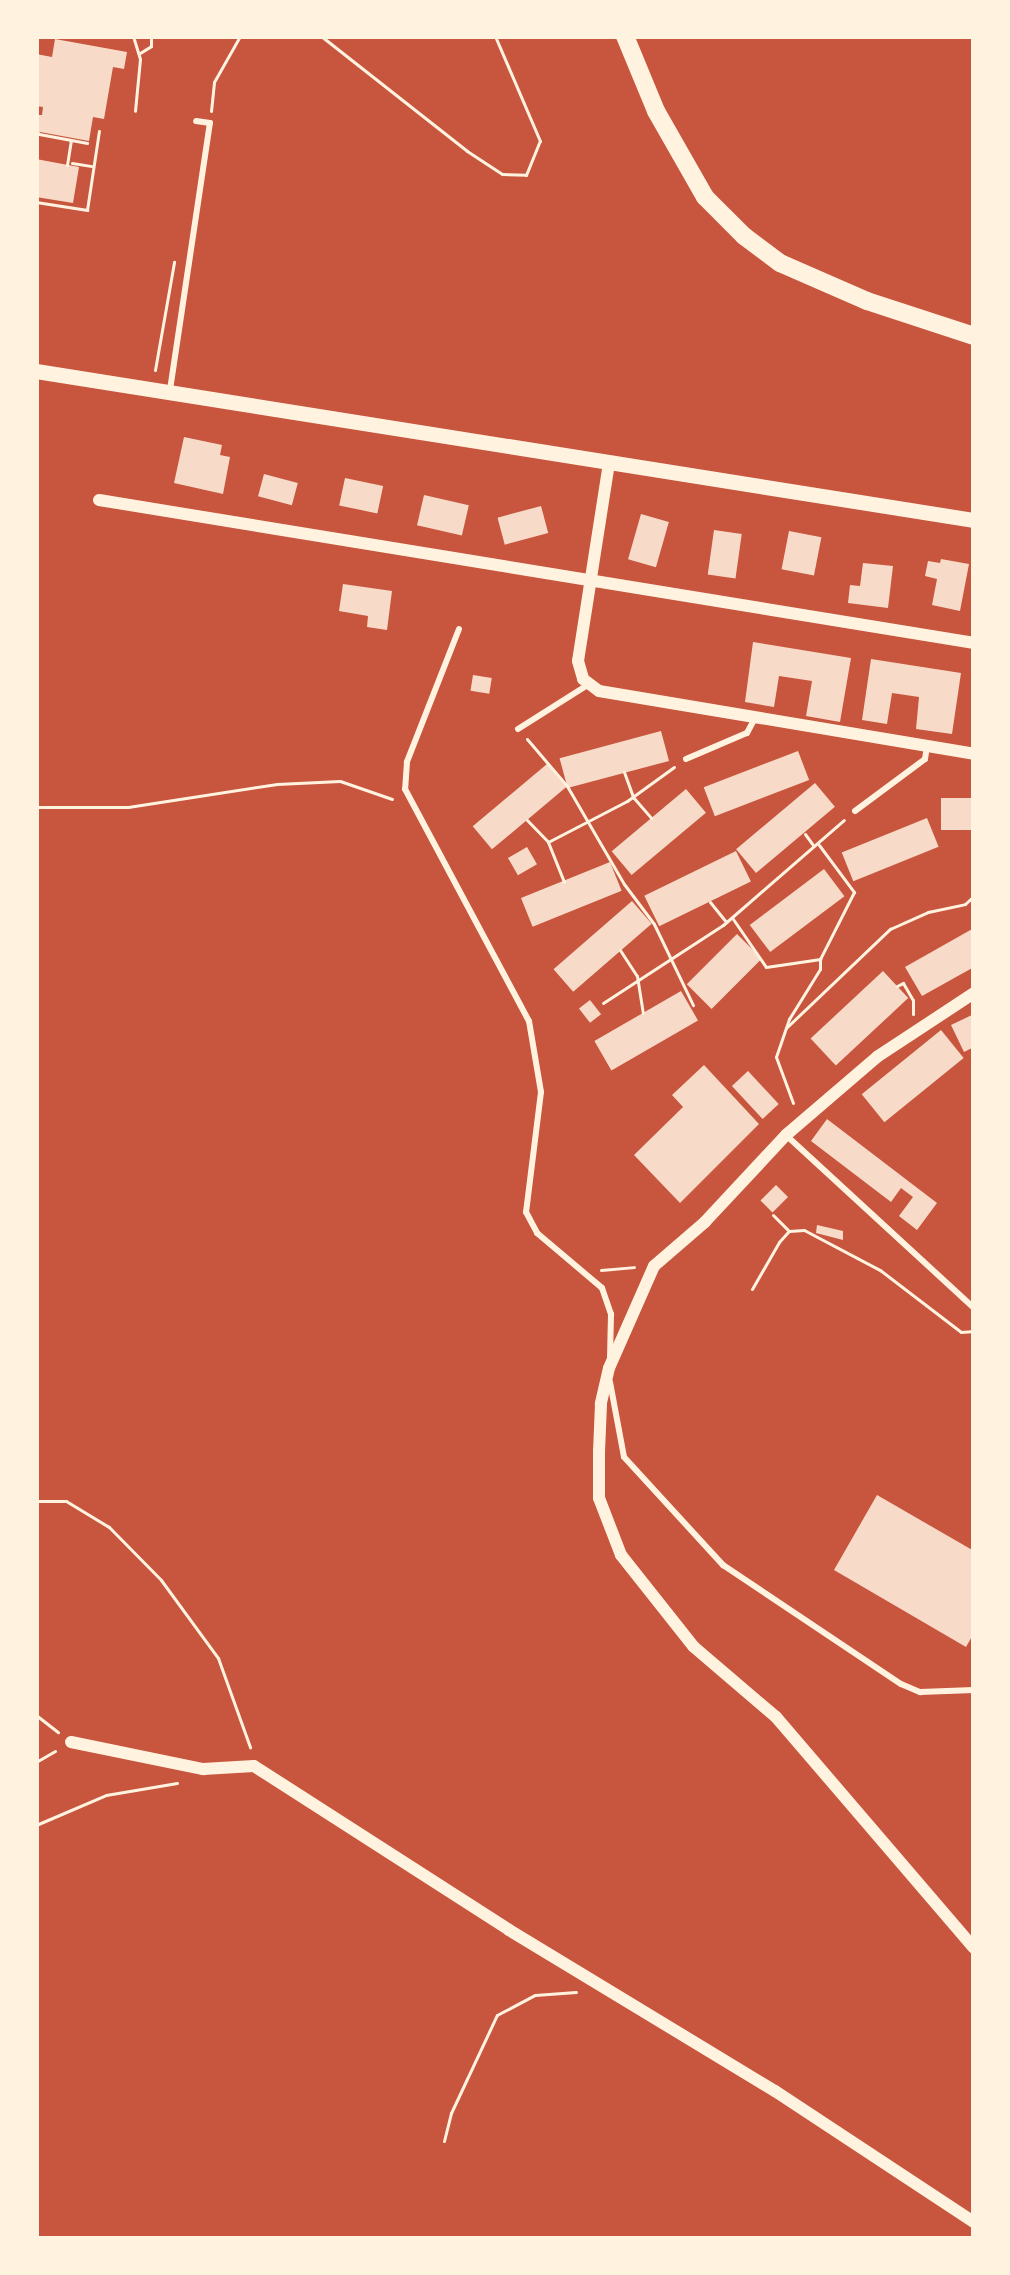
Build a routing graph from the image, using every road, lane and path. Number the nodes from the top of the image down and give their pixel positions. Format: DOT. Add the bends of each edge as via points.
graph roads {
  1 [pos="70,36"];
  2 [pos="83,36"];
  3 [pos="151,36"];
  4 [pos="241,36"];
  5 [pos="321,36"];
  6 [pos="495,36"];
  7 [pos="625,36"];
  8 [pos="135,37"];
  9 [pos="139,54"];
  10 [pos="134,111"];
  11 [pos="196,121"];
  12 [pos="210,123"];
  13 [pos="99,131"];
  14 [pos="39,134"];
  15 [pos="71,139"];
  16 [pos="87,142"];
  17 [pos="93,167"];
  18 [pos="36,202"];
  19 [pos="974,336"];
  20 [pos="36,371"];
  21 [pos="170,390"];
  22 [pos="609,463"];
  23 [pos="99,500"];
  24 [pos="974,520"];
  25 [pos="592,581"];
  26 [pos="459,629"];
  27 [pos="974,643"];
  28 [pos="590,684"];
  29 [pos="756,716"];
  30 [pos="518,728"];
  31 [pos="927,747"];
  32 [pos="974,754"];
  33 [pos="686,759"];
  34 [pos="624,772"];
  35 [pos="633,797"];
  36 [pos="412,803"];
  37 [pos="36,807"];
  38 [pos="854,811"];
  39 [pos="651,818"];
  40 [pos="527,820"];
  41 [pos="589,821"];
  42 [pos="805,834"];
  43 [pos="548,842"];
  44 [pos="816,844"];
  45 [pos="564,881"];
  46 [pos="974,896"];
  47 [pos="710,902"];
  48 [pos="732,917"];
  49 [pos="726,922"];
  50 [pos="620,950"];
  51 [pos="820,959"];
  52 [pos="671,960"];
  53 [pos="637,976"];
  54 [pos="897,986"];
  55 [pos="974,993"];
  56 [pos="603,1003"];
  57 [pos="693,1005"];
  58 [pos="643,1013"];
  59 [pos="785,1030"];
  60 [pos="911,1034"];
  61 [pos="803,1121"];
  62 [pos="786,1135"];
  63 [pos="772,1215"];
  64 [pos="789,1231"];
  65 [pos="653,1265"];
  66 [pos="584,1271"];
  67 [pos="752,1288"];
  68 [pos="974,1308"];
  69 [pos="974,1331"];
  70 [pos="609,1368"];
  71 [pos="36,1501"];
  72 [pos="974,1690"];
  73 [pos="71,1742"];
  74 [pos="254,1766"];
  75 [pos="203,1769"];
  76 [pos="36,1825"];
  77 [pos="974,1948"];
  78 [pos="607,1989"];
  79 [pos="444,2141"];
  80 [pos="974,2222"];
  1 -- 2 [label="path"];
  3 -- 9 [label="path"];
  4 -- 12 [label="path" via="214,82"];
  5 -- 6 [label="path" via="467,152 502,174 526,175 540,141"];
  7 -- 19 [label="main road" via="705,197 744,236 781,263 867,301"];
  8 -- 9 [label="path"];
  9 -- 10 [label="path"];
  11 -- 12 [label="lane"];
  12 -- 21 [label="lane"];
  13 -- 17 [label="path"];
  14 -- 15 [label="path"];
  15 -- 16 [label="path"];
  15 -- 17 [label="path" via="68,163"];
  17 -- 18 [label="path" via="87,210"];
  20 -- 21 [label="street"];
  21 -- 22 [label="street"];
  22 -- 24 [label="street"];
  22 -- 25 [label="street"];
  23 -- 25 [label="street"];
  25 -- 27 [label="street"];
  25 -- 28 [label="street" via="578,661"];
  26 -- 36 [label="lane" via="403,776"];
  28 -- 29 [label="street"];
  28 -- 30 [label="lane"];
  29 -- 31 [label="street"];
  29 -- 33 [label="lane" via="747,733"];
  30 -- 41 [label="path"];
  31 -- 32 [label="street"];
  31 -- 38 [label="lane" via="925,759"];
  33 -- 35 [label="path"];
  34 -- 35 [label="path"];
  35 -- 39 [label="path"];
  35 -- 41 [label="path"];
  36 -- 37 [label="path" via="340,781 128,807"];
  36 -- 66 [label="lane" via="529,1021 542,1092 526,1212 537,1233"];
  38 -- 44 [label="path"];
  40 -- 43 [label="path"];
  41 -- 43 [label="path"];
  41 -- 52 [label="path"];
  42 -- 44 [label="path"];
  43 -- 45 [label="path"];
  44 -- 48 [label="path"];
  44 -- 51 [label="path" via="854,892"];
  46 -- 59 [label="path" via="890,929"];
  47 -- 49 [label="path"];
  48 -- 49 [label="path"];
  48 -- 51 [label="path" via="766,967"];
  49 -- 52 [label="path"];
  50 -- 53 [label="path"];
  51 -- 59 [label="path"];
  52 -- 53 [label="path"];
  52 -- 57 [label="path"];
  53 -- 56 [label="path"];
  53 -- 58 [label="path"];
  54 -- 60 [label="path" via="903,982 914,1000"];
  55 -- 60 [label="street"];
  59 -- 61 [label="path" via="776,1057"];
  60 -- 61 [label="street"];
  61 -- 62 [label="street"];
  62 -- 65 [label="street"];
  62 -- 68 [label="lane"];
  63 -- 64 [label="path"];
  64 -- 67 [label="path"];
  64 -- 69 [label="path" via="804,1230 880,1270 961,1332"];
  65 -- 66 [label="path"];
  65 -- 70 [label="street"];
  66 -- 70 [label="lane" via="602,1288 611,1314"];
  70 -- 72 [label="lane" via="625,1457 723,1565 901,1684 920,1692"];
  70 -- 77 [label="street" via="599,1498 621,1555 694,1647 776,1717"];
  71 -- 74 [label="path" via="66,1501 109,1527 161,1580 218,1658"];
  73 -- 75 [label="street"];
  74 -- 75 [label="street"];
  74 -- 78 [label="street"];
  75 -- 76 [label="path" via="184,1781 106,1795"];
  78 -- 79 [label="path" via="535,1995 497,2015"];
  78 -- 80 [label="street"];
}
